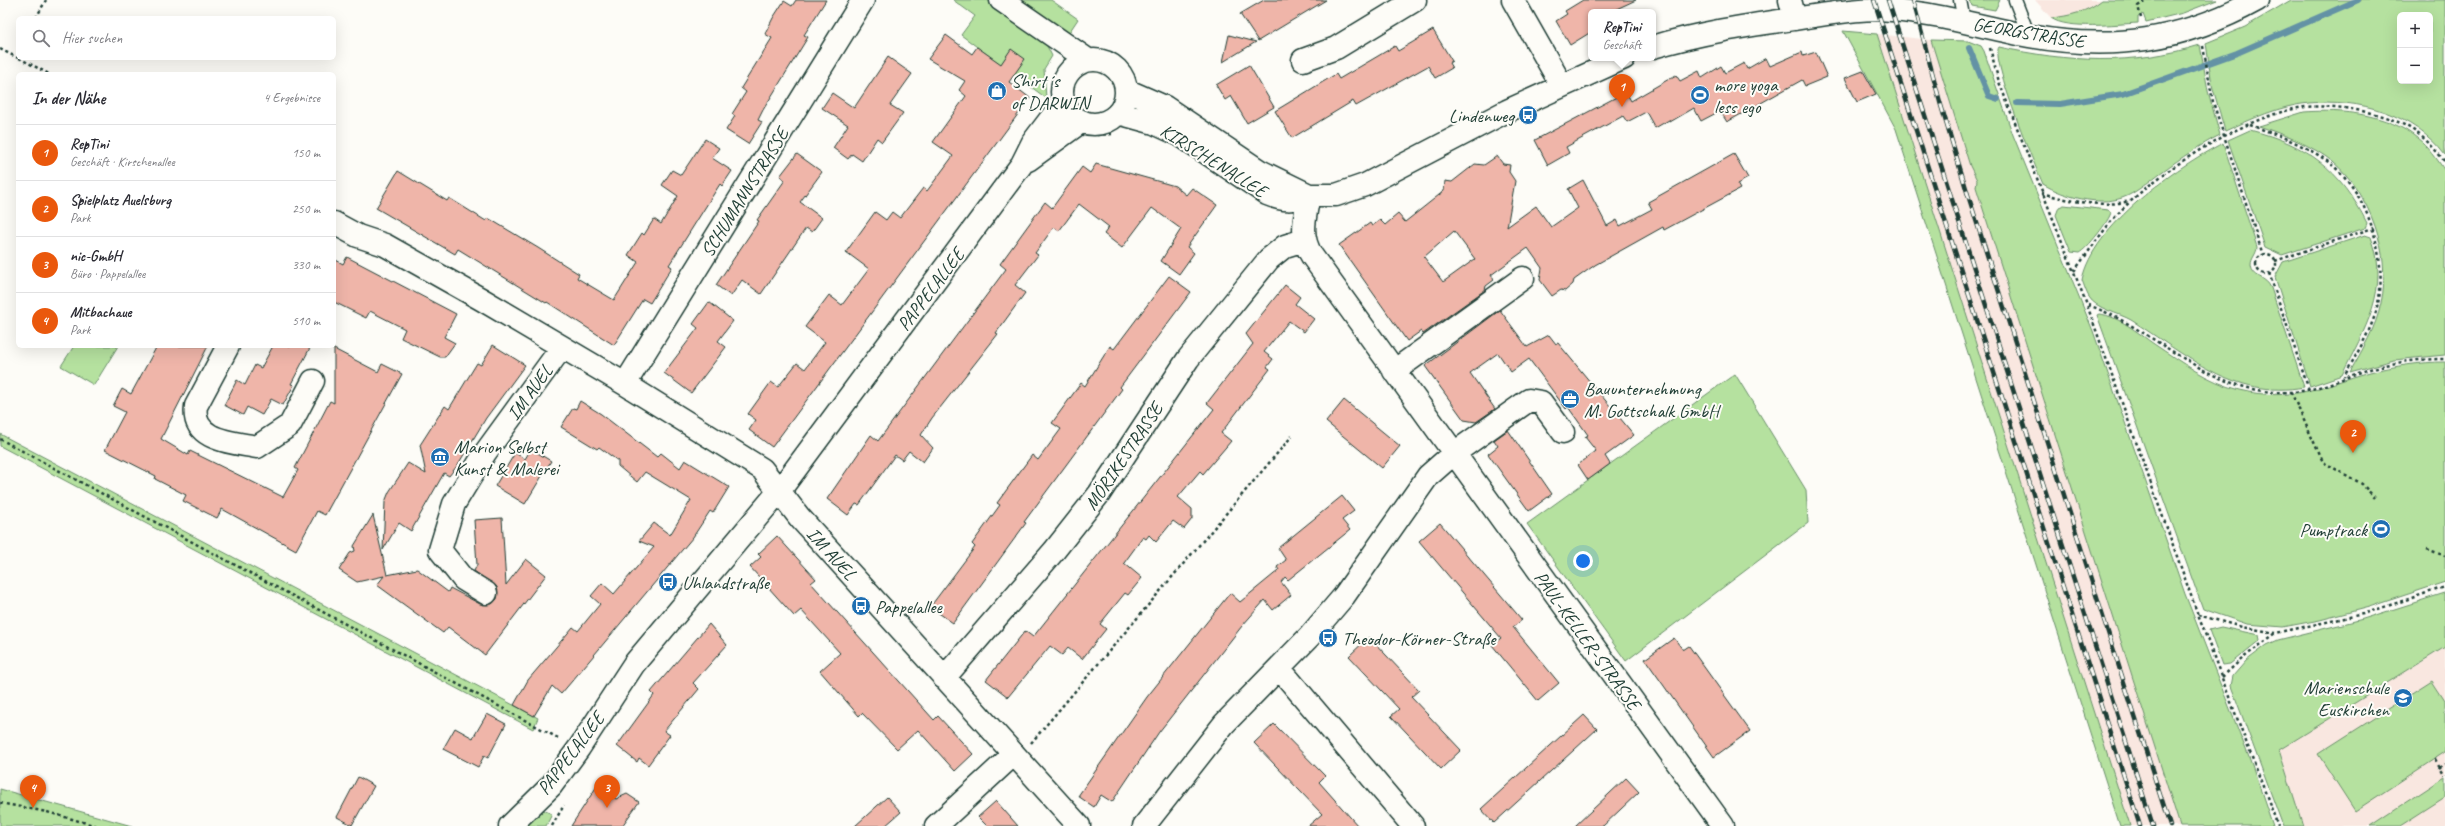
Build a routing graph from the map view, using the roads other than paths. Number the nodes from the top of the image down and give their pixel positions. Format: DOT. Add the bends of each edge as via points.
graph roads {
  1 [pos="863,0"];
  2 [pos="1001,0"];
  3 [pos="1415,0"];
  4 [pos="1512,0"];
  5 [pos="1960,0"];
  6 [pos="2015,0"];
  7 [pos="2257,0"];
  8 [pos="1793,10"];
  9 [pos="1964,22"];
  10 [pos="1033,23"];
  11 [pos="2029,36"];
  12 [pos="1656,46"];
  13 [pos="1088,60"];
  14 [pos="1303,60"];
  15 [pos="1617,61"];
  16 [pos="1562,86"];
  17 [pos="1064,89"];
  18 [pos="1126,90"];
  19 [pos="1118,112"];
  20 [pos="1082,122"];
  21 [pos="1022,164"];
  22 [pos="1309,195"];
  23 [pos="336,224"];
  24 [pos="1304,240"];
  25 [pos="1523,278"];
  26 [pos="562,347"];
  27 [pos="227,348"];
  28 [pos="1394,371"];
  29 [pos="313,381"];
  30 [pos="625,384"];
  31 [pos="1563,432"];
  32 [pos="1453,454"];
  33 [pos="780,490"];
  34 [pos="486,593"];
  35 [pos="1279,668"];
  36 [pos="944,678"];
  37 [pos="1014,754"];
  38 [pos="510,826"];
  39 [pos="936,826"];
  40 [pos="1079,826"];
  41 [pos="1144,826"];
  42 [pos="1413,826"];
  43 [pos="1722,826"];
  1 -- 30 [label="street, SCHUMANNSTRASSE"];
  2 -- 10 [label="street"];
  3 -- 14 [label="street" via="1336,48"];
  4 -- 16 [label="street"];
  5 -- 9 [label="lane"];
  6 -- 11 [label="lane"];
  7 -- 11 [label="street, GEORGSTRASSE" via="2200,27 2146,40 2096,43"];
  8 -- 9 [label="street, GEORGSTRASSE" via="1877,10 1915,13"];
  8 -- 12 [label="street"];
  9 -- 11 [label="street, GEORGSTRASSE"];
  10 -- 13 [label="street"];
  10 -- 17 [label="street" via="1052,46"];
  13 -- 17 [label="street" via="1074,66"];
  13 -- 18 [label="street" via="1103,61 1115,68"];
  15 -- 16 [label="street, KIRSCHENALLEE"];
  16 -- 22 [label="street, KIRSCHENALLEE" via="1507,111 1355,190 1327,196"];
  17 -- 20 [label="street" via="1070,113"];
  17 -- 21 [label="street, PAPPELALLEE" via="1058,109 1033,142"];
  18 -- 19 [label="street" via="1125,99"];
  18 -- 22 [label="street, KIRSCHENALLEE" via="1165,107 1260,171"];
  19 -- 20 [label="street" via="1101,123"];
  19 -- 22 [label="street, KIRSCHENALLEE" via="1154,123 1180,135 1267,194 1293,201"];
  20 -- 21 [label="street, PAPPELALLEE"];
  21 -- 33 [label="street, PAPPELALLEE"];
  22 -- 24 [label="street, PAUL-KELLER-STRASSE" via="1304,218"];
  23 -- 26 [label="street, IM AUEL" via="358,236 385,245"];
  24 -- 28 [label="street, PAUL-KELLER-STRASSE" via="1312,256"];
  24 -- 36 [label="street, MÖRIKESTRASSE" via="1276,252 1264,264 1188,359 1122,462 1081,517"];
  25 -- 28 [label="street"];
  26 -- 30 [label="street, IM AUEL"];
  26 -- 34 [label="street, IM AUEL" via="485,453 454,504 440,550 463,579"];
  27 -- 29 [label="street" via="196,406 197,422 202,430 214,438 257,447 290,425"];
  28 -- 32 [label="street, PAUL-KELLER-STRASSE"];
  30 -- 33 [label="street, IM AUEL" via="762,469"];
  31 -- 32 [label="street" via="1541,402 1529,400"];
  32 -- 35 [label="street" via="1428,476 1344,596"];
  32 -- 43 [label="street, PAUL-KELLER-STRASSE"];
  33 -- 36 [label="street, IM AUEL" via="800,518"];
  33 -- 38 [label="street, PAPPELALLEE" via="634,664 579,748 550,786"];
  35 -- 41 [label="street" via="1224,724"];
  35 -- 42 [label="street"];
  36 -- 37 [label="street, IM AUEL"];
  37 -- 39 [label="street"];
  37 -- 40 [label="street, IM AUEL"];
}
